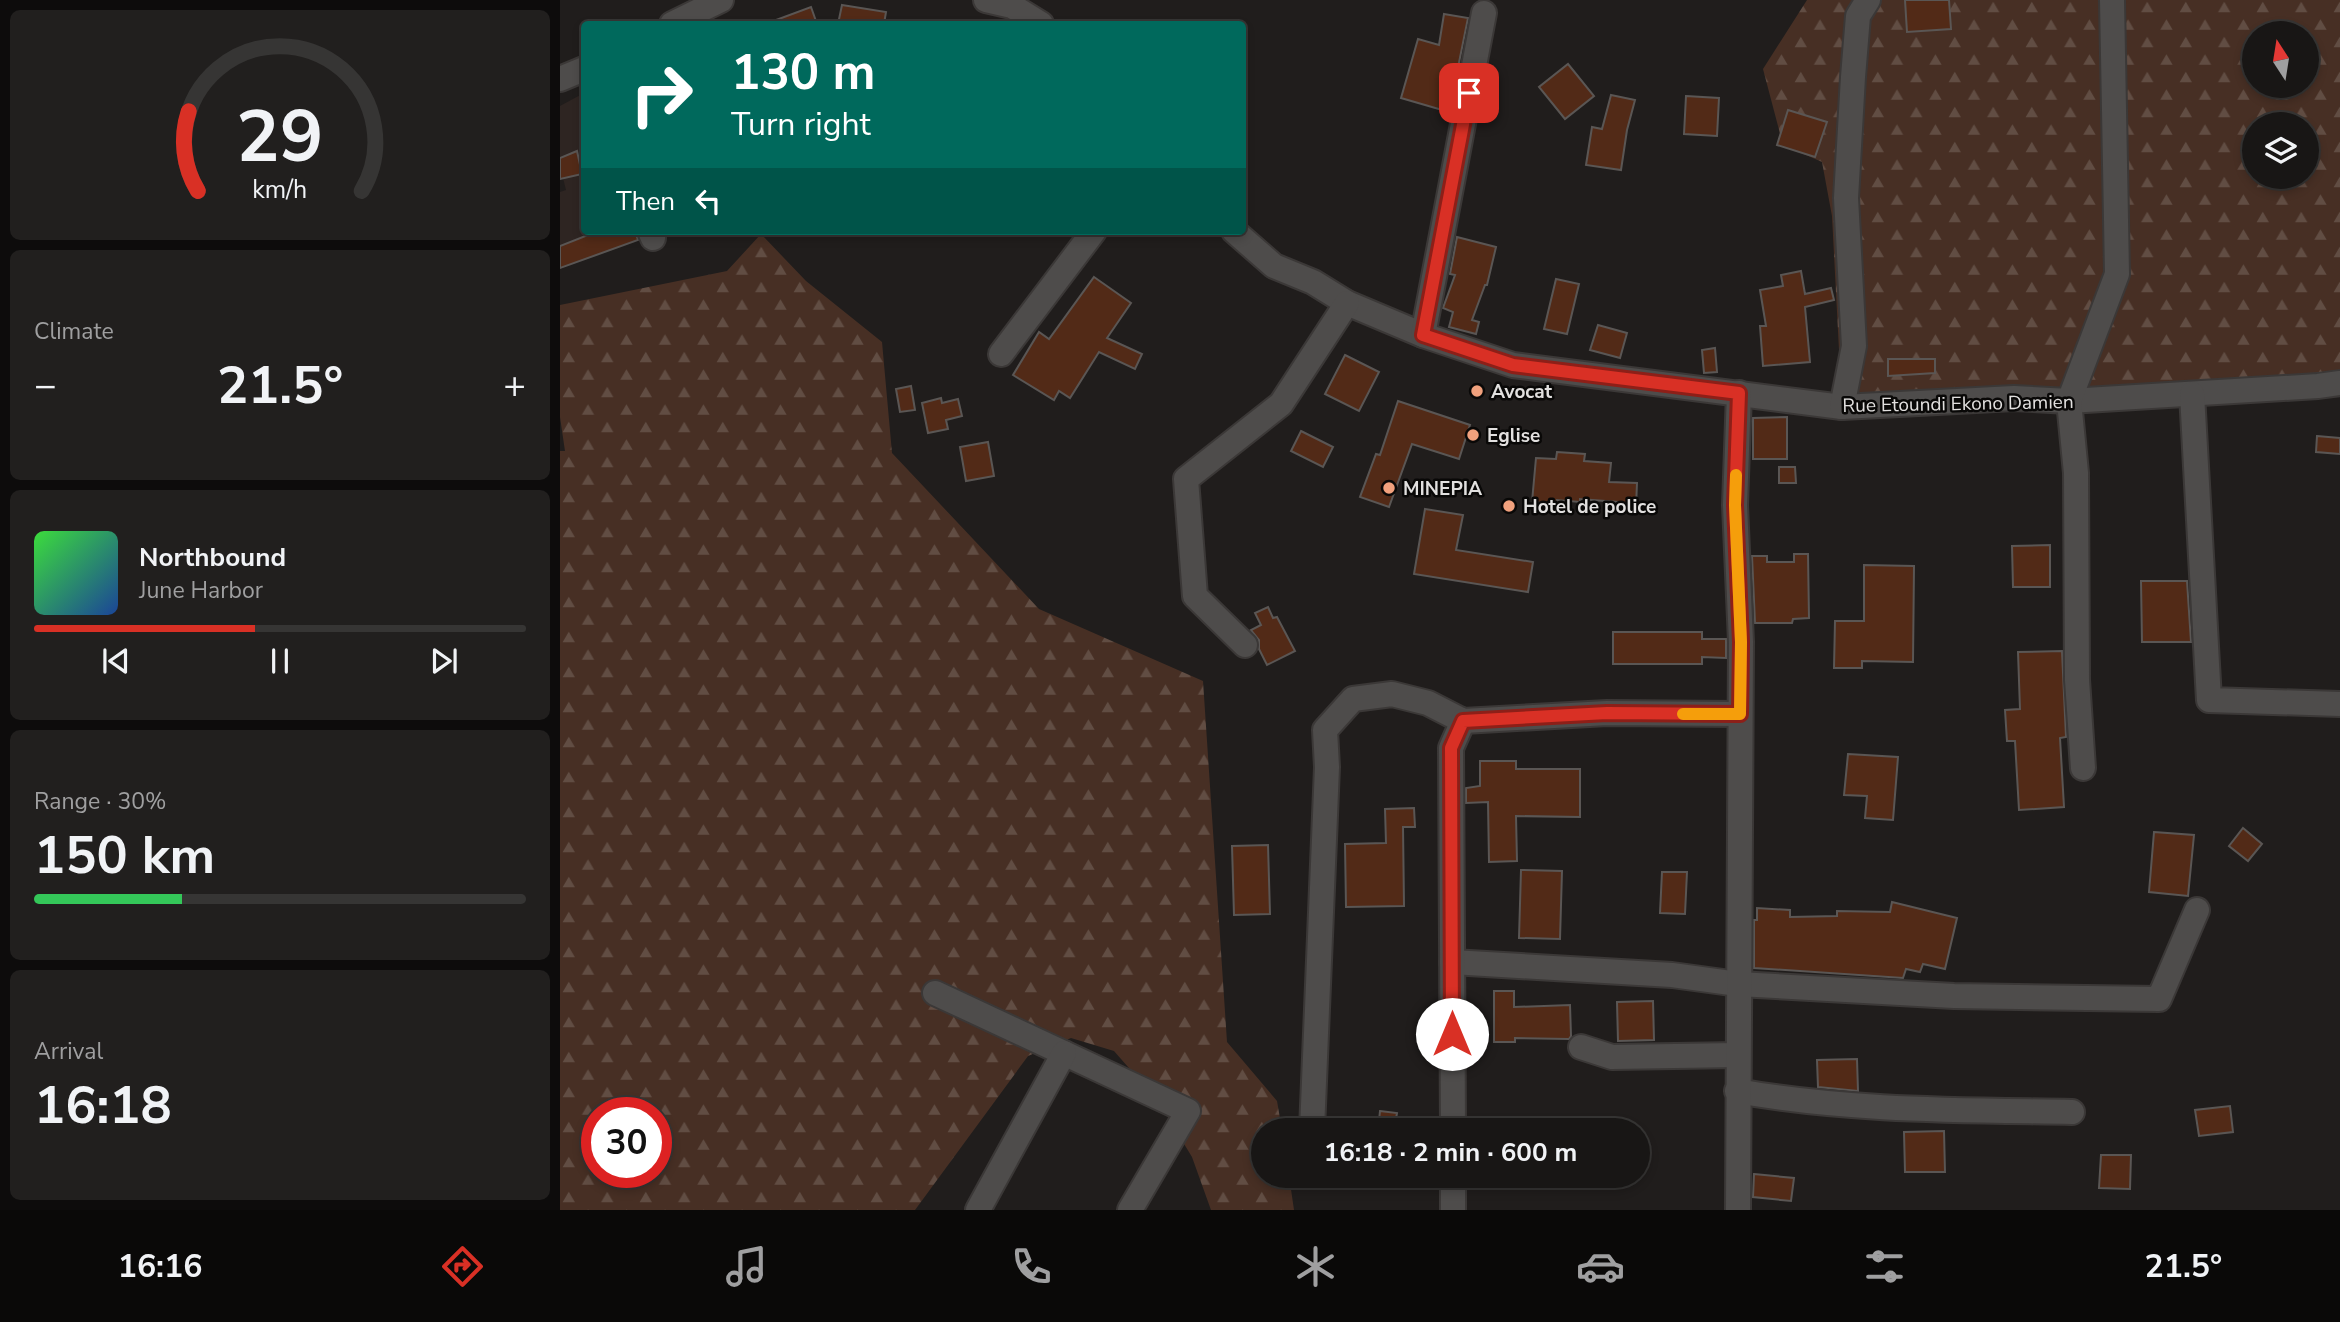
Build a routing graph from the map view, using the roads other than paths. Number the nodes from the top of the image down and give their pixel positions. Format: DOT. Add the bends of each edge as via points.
graph roads {
  1 [pos="721,0"];
  2 [pos="986,0"];
  3 [pos="1868,0"];
  4 [pos="2112,0"];
  5 [pos="1484,13"];
  6 [pos="679,21"];
  7 [pos="1036,21"];
  8 [pos="581,70"];
  9 [pos="560,79"];
  10 [pos="1091,235"];
  11 [pos="1238,235"];
  12 [pos="1347,303"];
  13 [pos="1423,335"];
  14 [pos="1001,355"];
  15 [pos="2340,383"];
  16 [pos="1739,393"];
  17 [pos="2192,394"];
  18 [pos="2069,401"];
  19 [pos="1842,407"];
  20 [pos="1245,645"];
  21 [pos="2340,704"];
  22 [pos="1740,714"];
  23 [pos="1463,721"];
  24 [pos="2082,768"];
  25 [pos="2197,910"];
  26 [pos="1452,962"];
  27 [pos="1738,984"];
  28 [pos="935,993"];
  29 [pos="1581,1047"];
  30 [pos="1064,1053"];
  31 [pos="1738,1055"];
  32 [pos="1737,1091"];
  33 [pos="2072,1112"];
  34 [pos="1312,1118"];
  35 [pos="1453,1118"];
  36 [pos="1453,1188"];
  37 [pos="978,1210"];
  38 [pos="1130,1210"];
  39 [pos="1453,1210"];
  40 [pos="1738,1210"];
  1 -- 6 [label="street"];
  2 -- 7 [label="street" via="1012,6"];
  3 -- 19 [label="street" via="1858,16 1853,77 1846,198 1854,346"];
  4 -- 18 [label="street" via="2117,274"];
  5 -- 13 [label="street"];
  8 -- 9 [label="street"];
  10 -- 14 [label="street"];
  11 -- 12 [label="street, Rue Etoundi Ekono Damien" via="1274,267"];
  12 -- 13 [label="street, Rue Etoundi Ekono Damien"];
  12 -- 20 [label="street" via="1281,404 1186,479 1195,596"];
  13 -- 16 [label="street, Rue Etoundi Ekono Damien" via="1513,365"];
  15 -- 17 [label="street, Rue Etoundi Ekono Damien"];
  16 -- 19 [label="street, Rue Etoundi Ekono Damien"];
  16 -- 22 [label="street" via="1735,505"];
  17 -- 18 [label="street, Rue Etoundi Ekono Damien"];
  17 -- 21 [label="street" via="2209,700"];
  18 -- 19 [label="street, Rue Etoundi Ekono Damien" via="2014,398"];
  18 -- 24 [label="street" via="2076,473"];
  22 -- 23 [label="street" via="1607,713"];
  22 -- 27 [label="street"];
  23 -- 26 [label="street" via="1451,748"];
  23 -- 34 [label="street" via="1428,703 1392,694 1353,699 1325,730"];
  25 -- 27 [label="street" via="2159,999 1954,996"];
  26 -- 27 [label="street" via="1672,975"];
  26 -- 35 [label="street"];
  27 -- 31 [label="street"];
  28 -- 30 [label="street"];
  29 -- 31 [label="street" via="1612,1057"];
  30 -- 37 [label="street"];
  30 -- 38 [label="street" via="1188,1111"];
  31 -- 32 [label="street"];
  32 -- 33 [label="street" via="1790,1101 1887,1108"];
  32 -- 40 [label="street"];
  36 -- 39 [label="street"];
}
